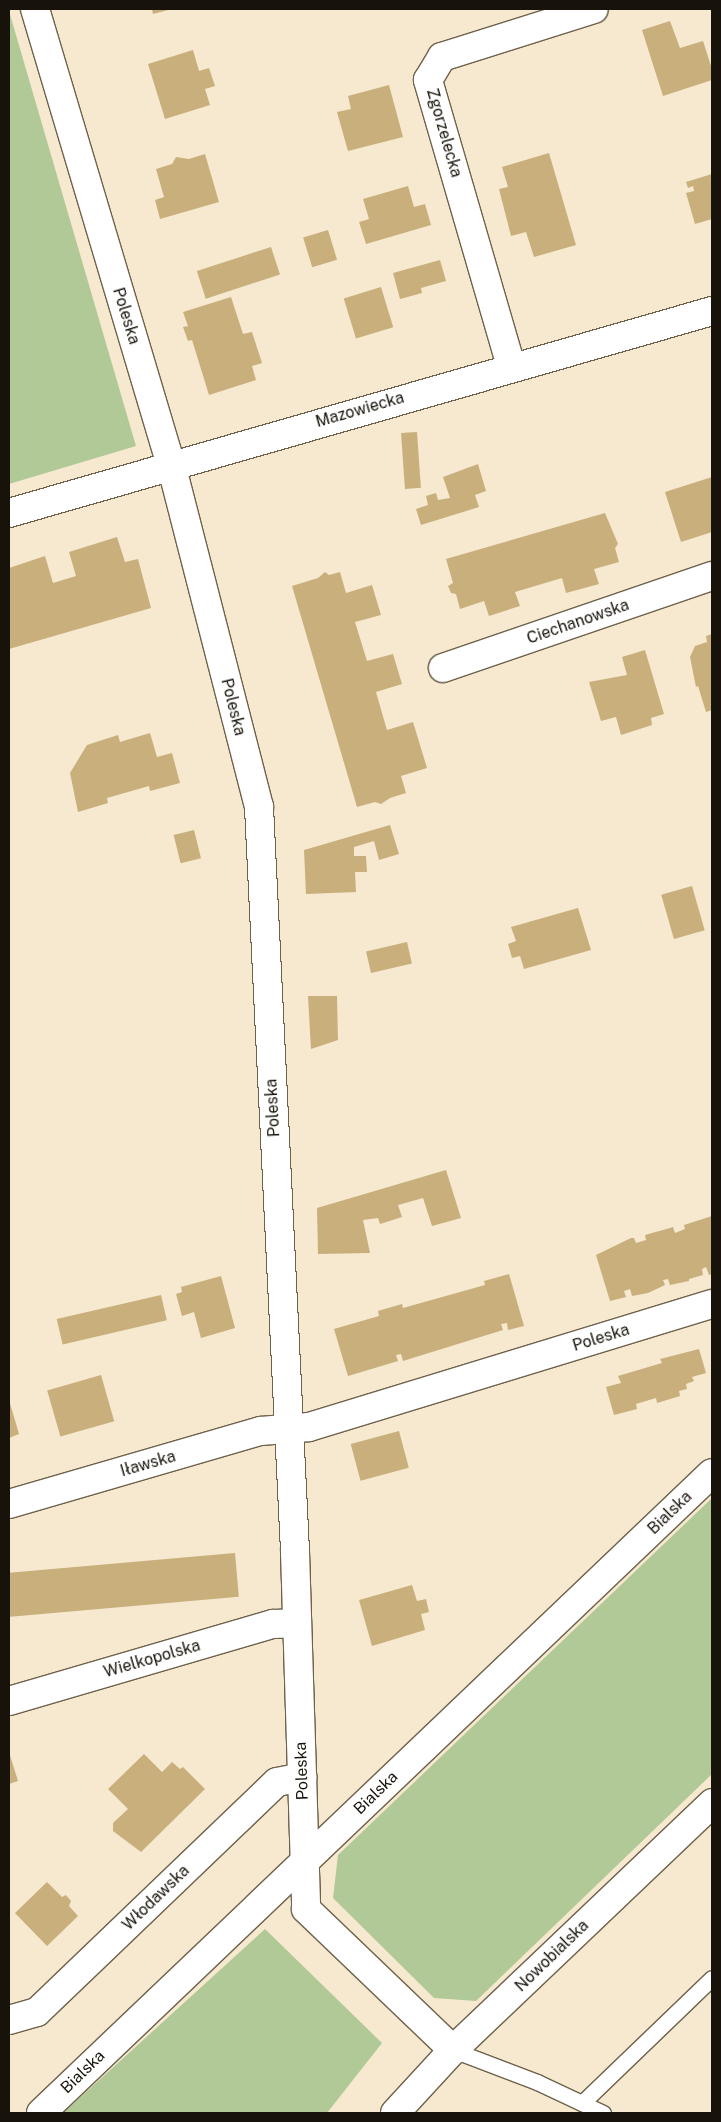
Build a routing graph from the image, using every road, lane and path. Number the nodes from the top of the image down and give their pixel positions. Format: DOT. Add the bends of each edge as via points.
graph roads {
  1 [pos="35,9"];
  2 [pos="594,9"];
  3 [pos="712,311"];
  4 [pos="511,366"];
  5 [pos="171,464"];
  6 [pos="9,512"];
  7 [pos="712,576"];
  8 [pos="443,668"];
  9 [pos="712,1304"];
  10 [pos="288,1429"];
  11 [pos="712,1473"];
  12 [pos="9,1504"];
  13 [pos="296,1623"];
  14 [pos="9,1701"];
  15 [pos="303,1777"];
  16 [pos="712,1803"];
  17 [pos="303,1862"];
  18 [pos="712,1978"];
  19 [pos="9,2020"];
  20 [pos="454,2050"];
  21 [pos="582,2103"];
  22 [pos="41,2113"];
  23 [pos="395,2113"];
  24 [pos="603,2113"];
  1 -- 5 [label="street, Poleska"];
  2 -- 4 [label="street, Zgorzelecka" via="442,57 428,80"];
  3 -- 4 [label="street, Mazowiecka"];
  4 -- 5 [label="street, Mazowiecka"];
  5 -- 6 [label="street, Mazowiecka"];
  5 -- 10 [label="street, Poleska" via="259,807"];
  7 -- 8 [label="street, Ciechanowska"];
  9 -- 10 [label="street, Poleska" via="309,1428"];
  10 -- 12 [label="street, Iławska" via="261,1431"];
  10 -- 13 [label="street, Poleska"];
  11 -- 17 [label="street, Bialska"];
  13 -- 14 [label="street, Wielkopolska" via="273,1624"];
  13 -- 15 [label="street, Poleska"];
  15 -- 17 [label="street, Poleska"];
  15 -- 19 [label="street, Włodawska" via="277,1782 37,2012"];
  16 -- 20 [label="street, Nowobialska"];
  17 -- 20 [label="street, Poleska" via="306,1909"];
  17 -- 22 [label="street, Bialska"];
  18 -- 21 [label="lane"];
  20 -- 21 [label="lane"];
  20 -- 23 [label="street, Nowobialska"];
  21 -- 24 [label="lane"];
}
